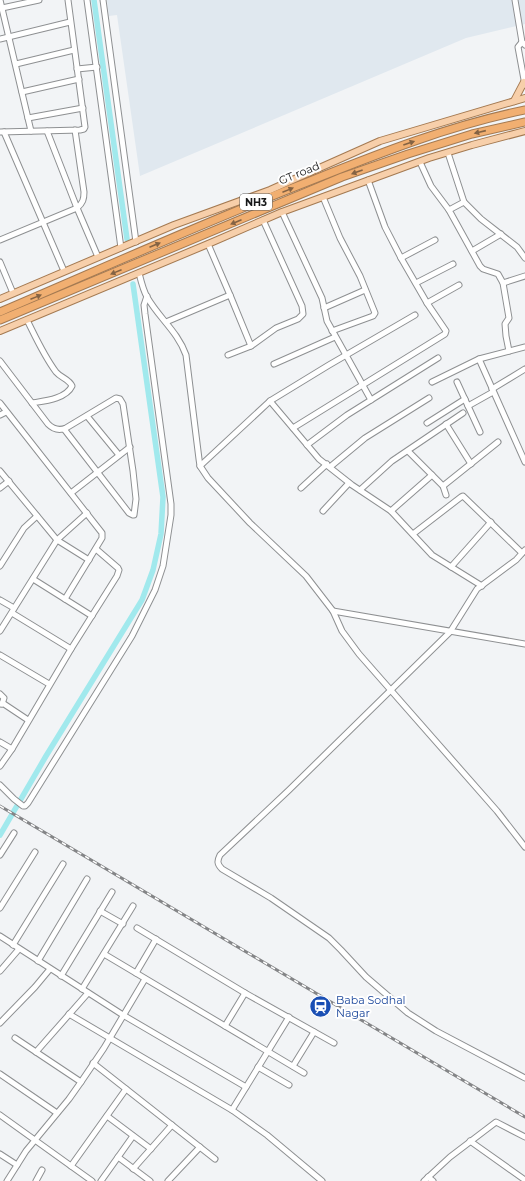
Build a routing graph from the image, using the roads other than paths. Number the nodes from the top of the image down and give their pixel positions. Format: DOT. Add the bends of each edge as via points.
graph roads {
  1 [pos="0,0"];
  2 [pos="39,0"];
  3 [pos="68,0"];
  4 [pos="87,0"];
  5 [pos="102,0"];
  6 [pos="515,0"];
  7 [pos="29,1"];
  8 [pos="2,8"];
  9 [pos="70,22"];
  10 [pos="9,37"];
  11 [pos="0,40"];
  12 [pos="523,44"];
  13 [pos="74,50"];
  14 [pos="16,64"];
  15 [pos="97,67"];
  16 [pos="77,69"];
  17 [pos="79,79"];
  18 [pos="525,84"];
  19 [pos="22,92"];
  20 [pos="525,98"];
  21 [pos="514,101"];
  22 [pos="83,108"];
  23 [pos="522,110"];
  24 [pos="28,118"];
  25 [pos="522,123"];
  26 [pos="75,130"];
  27 [pos="31,131"];
  28 [pos="47,131"];
  29 [pos="525,131"];
  30 [pos="2,132"];
  31 [pos="448,153"];
  32 [pos="420,162"];
  33 [pos="368,180"];
  34 [pos="323,197"];
  35 [pos="464,202"];
  36 [pos="77,208"];
  37 [pos="449,210"];
  38 [pos="282,212"];
  39 [pos="263,220"];
  40 [pos="43,222"];
  41 [pos="501,234"];
  42 [pos="0,240"];
  43 [pos="435,240"];
  44 [pos="136,242"];
  45 [pos="208,244"];
  46 [pos="121,248"];
  47 [pos="472,252"];
  48 [pos="98,257"];
  49 [pos="401,258"];
  50 [pos="525,258"];
  51 [pos="0,262"];
  52 [pos="453,264"];
  53 [pos="64,271"];
  54 [pos="139,273"];
  55 [pos="525,276"];
  56 [pos="416,283"];
  57 [pos="503,283"];
  58 [pos="460,285"];
  59 [pos="365,290"];
  60 [pos="13,293"];
  61 [pos="230,295"];
  62 [pos="146,296"];
  63 [pos="0,299"];
  64 [pos="427,302"];
  65 [pos="324,308"];
  66 [pos="0,312"];
  67 [pos="415,315"];
  68 [pos="0,320"];
  69 [pos="27,320"];
  70 [pos="166,322"];
  71 [pos="0,331"];
  72 [pos="332,332"];
  73 [pos="334,337"];
  74 [pos="251,346"];
  75 [pos="525,347"];
  76 [pos="509,351"];
  77 [pos="228,355"];
  78 [pos="346,356"];
  79 [pos="438,358"];
  80 [pos="478,359"];
  81 [pos="0,361"];
  82 [pos="274,364"];
  83 [pos="525,369"];
  84 [pos="432,382"];
  85 [pos="457,382"];
  86 [pos="362,384"];
  87 [pos="492,390"];
  88 [pos="429,398"];
  89 [pos="465,398"];
  90 [pos="371,400"];
  91 [pos="270,401"];
  92 [pos="0,403"];
  93 [pos="32,403"];
  94 [pos="468,406"];
  95 [pos="6,412"];
  96 [pos="463,413"];
  97 [pos="0,415"];
  98 [pos="87,416"];
  99 [pos="427,423"];
  100 [pos="446,424"];
  101 [pos="293,428"];
  102 [pos="64,429"];
  103 [pos="480,432"];
  104 [pos="498,442"];
  105 [pos="307,445"];
  106 [pos="130,447"];
  107 [pos="408,451"];
  108 [pos="119,455"];
  109 [pos="525,462"];
  110 [pos="471,464"];
  111 [pos="200,466"];
  112 [pos="328,466"];
  113 [pos="0,471"];
  114 [pos="97,473"];
  115 [pos="432,475"];
  116 [pos="8,481"];
  117 [pos="349,483"];
  118 [pos="443,486"];
  119 [pos="0,488"];
  120 [pos="301,488"];
  121 [pos="360,490"];
  122 [pos="72,493"];
  123 [pos="446,495"];
  124 [pos="323,511"];
  125 [pos="391,511"];
  126 [pos="87,513"];
  127 [pos="37,516"];
  128 [pos="491,522"];
  129 [pos="413,534"];
  130 [pos="57,540"];
  131 [pos="96,549"];
  132 [pos="524,552"];
  133 [pos="89,560"];
  134 [pos="0,566"];
  135 [pos="451,567"];
  136 [pos="32,579"];
  137 [pos="482,586"];
  138 [pos="64,599"];
  139 [pos="0,600"];
  140 [pos="13,611"];
  141 [pos="333,611"];
  142 [pos="92,616"];
  143 [pos="0,631"];
  144 [pos="450,632"];
  145 [pos="525,644"];
  146 [pos="70,649"];
  147 [pos="0,655"];
  148 [pos="49,684"];
  149 [pos="391,690"];
  150 [pos="0,694"];
  151 [pos="1,704"];
  152 [pos="28,720"];
  153 [pos="0,742"];
  154 [pos="12,749"];
  155 [pos="0,766"];
  156 [pos="0,785"];
  157 [pos="14,832"];
  158 [pos="525,846"];
  159 [pos="35,852"];
  160 [pos="0,855"];
  161 [pos="63,864"];
  162 [pos="87,879"];
  163 [pos="112,892"];
  164 [pos="133,906"];
  165 [pos="0,908"];
  166 [pos="100,912"];
  167 [pos="122,924"];
  168 [pos="137,928"];
  169 [pos="0,936"];
  170 [pos="156,939"];
  171 [pos="13,945"];
  172 [pos="19,949"];
  173 [pos="104,954"];
  174 [pos="38,961"];
  175 [pos="50,969"];
  176 [pos="0,971"];
  177 [pos="136,973"];
  178 [pos="61,976"];
  179 [pos="145,979"];
  180 [pos="82,989"];
  181 [pos="245,992"];
  182 [pos="88,993"];
  183 [pos="69,1014"];
  184 [pos="123,1015"];
  185 [pos="289,1017"];
  186 [pos="0,1023"];
  187 [pos="226,1026"];
  188 [pos="314,1032"];
  189 [pos="15,1038"];
  190 [pos="110,1038"];
  191 [pos="334,1043"];
  192 [pos="268,1051"];
  193 [pos="36,1052"];
  194 [pos="93,1063"];
  195 [pos="293,1066"];
  196 [pos="258,1067"];
  197 [pos="304,1073"];
  198 [pos="0,1074"];
  199 [pos="525,1078"];
  200 [pos="81,1082"];
  201 [pos="289,1085"];
  202 [pos="246,1087"];
  203 [pos="126,1089"];
  204 [pos="232,1110"];
  205 [pos="57,1113"];
  206 [pos="0,1115"];
  207 [pos="107,1116"];
  208 [pos="172,1125"];
  209 [pos="134,1136"];
  210 [pos="525,1137"];
  211 [pos="35,1140"];
  212 [pos="470,1141"];
  213 [pos="200,1147"];
  214 [pos="151,1149"];
  215 [pos="0,1154"];
  216 [pos="118,1157"];
  217 [pos="215,1159"];
  218 [pos="17,1165"];
  219 [pos="71,1166"];
  220 [pos="134,1169"];
  221 [pos="42,1170"];
  222 [pos="426,1179"];
  223 [pos="525,1180"];
  224 [pos="7,1181"];
  225 [pos="36,1181"];
  226 [pos="92,1181"];
  227 [pos="101,1181"];
  228 [pos="150,1181"];
  229 [pos="168,1181"];
  230 [pos="322,1181"];
  231 [pos="433,1181"];
  1 -- 8 [label="street"];
  2 -- 7 [label="street"];
  3 -- 9 [label="street"];
  4 -- 15 [label="street"];
  5 -- 44 [label="street"];
  6 -- 12 [label="street"];
  7 -- 8 [label="street"];
  8 -- 10 [label="street"];
  9 -- 10 [label="street"];
  9 -- 13 [label="street"];
  10 -- 11 [label="street"];
  10 -- 14 [label="street"];
  12 -- 18 [label="street" via="518,47"];
  13 -- 14 [label="street"];
  13 -- 16 [label="street"];
  14 -- 19 [label="street"];
  15 -- 16 [label="street"];
  15 -- 46 [label="street"];
  16 -- 17 [label="street"];
  17 -- 19 [label="street"];
  17 -- 22 [label="street"];
  18 -- 21 [label="main road"];
  19 -- 24 [label="street"];
  20 -- 21 [label="main road"];
  21 -- 44 [label="main road" via="380,141 270,190 174,225"];
  22 -- 24 [label="street"];
  22 -- 26 [label="street" via="85,127"];
  66 -- 23 [label="highway, GT road / NH3, one-way" via="229,213 378,154 464,125"];
  24 -- 27 [label="street"];
  25 -- 68 [label="highway, GT road / NH3, one-way" via="464,136 342,178"];
  26 -- 28 [label="street"];
  26 -- 36 [label="street" via="84,192 84,200"];
  27 -- 28 [label="street"];
  27 -- 30 [label="street"];
  28 -- 36 [label="street"];
  29 -- 31 [label="main road"];
  30 -- 40 [label="street"];
  31 -- 32 [label="main road"];
  31 -- 35 [label="street"];
  32 -- 33 [label="main road"];
  32 -- 37 [label="street" via="433,190"];
  33 -- 34 [label="main road"];
  33 -- 49 [label="street"];
  34 -- 38 [label="main road"];
  34 -- 59 [label="street"];
  35 -- 37 [label="street"];
  35 -- 41 [label="street" via="481,220"];
  36 -- 40 [label="street"];
  36 -- 48 [label="street"];
  37 -- 47 [label="street"];
  38 -- 39 [label="main road"];
  38 -- 65 [label="street" via="322,298"];
  39 -- 45 [label="main road"];
  39 -- 74 [label="street" via="303,314 298,319 276,328"];
  40 -- 42 [label="street"];
  40 -- 53 [label="street"];
  41 -- 47 [label="street"];
  41 -- 50 [label="street" via="517,247"];
  43 -- 49 [label="street"];
  44 -- 46 [label="main road"];
  45 -- 54 [label="main road"];
  45 -- 61 [label="street"];
  46 -- 48 [label="main road"];
  47 -- 57 [label="street" via="483,269 498,274"];
  48 -- 53 [label="main road"];
  49 -- 56 [label="street"];
  51 -- 60 [label="street"];
  52 -- 56 [label="street"];
  53 -- 60 [label="main road"];
  54 -- 62 [label="street"];
  54 -- 69 [label="main road"];
  55 -- 57 [label="street"];
  56 -- 64 [label="street"];
  57 -- 76 [label="street" via="509,318 505,324"];
  58 -- 64 [label="street"];
  59 -- 65 [label="street"];
  59 -- 72 [label="street" via="375,311 374,315"];
  60 -- 63 [label="main road"];
  61 -- 70 [label="street"];
  61 -- 74 [label="street"];
  62 -- 70 [label="street"];
  62 -- 156 [label="street" via="145,314 171,504 163,566 155,590 132,636 27,805 22,805"];
  64 -- 86 [label="street" via="445,328 445,334"];
  65 -- 72 [label="street"];
  67 -- 78 [label="street"];
  69 -- 71 [label="main road"];
  69 -- 93 [label="street" via="46,358 58,374 72,386 69,392 62,396"];
  70 -- 111 [label="street" via="183,345 186,355"];
  72 -- 73 [label="street"];
  73 -- 78 [label="street"];
  73 -- 82 [label="street"];
  74 -- 77 [label="street"];
  75 -- 76 [label="street"];
  76 -- 80 [label="street"];
  78 -- 86 [label="street"];
  78 -- 91 [label="street"];
  79 -- 90 [label="street"];
  80 -- 84 [label="street"];
  80 -- 87 [label="street"];
  81 -- 93 [label="street"];
  83 -- 87 [label="street"];
  85 -- 89 [label="street"];
  86 -- 90 [label="street"];
  86 -- 101 [label="street"];
  87 -- 94 [label="street"];
  87 -- 109 [label="street"];
  88 -- 112 [label="street" via="365,438"];
  89 -- 94 [label="street"];
  89 -- 99 [label="street"];
  90 -- 105 [label="street"];
  91 -- 101 [label="street"];
  91 -- 111 [label="street"];
  92 -- 95 [label="street"];
  93 -- 102 [label="street" via="52,427"];
  94 -- 103 [label="street"];
  95 -- 97 [label="street"];
  95 -- 122 [label="street"];
  96 -- 100 [label="street"];
  98 -- 102 [label="street"];
  98 -- 106 [label="street" via="116,398 120,399"];
  98 -- 108 [label="street"];
  100 -- 107 [label="street"];
  100 -- 110 [label="street"];
  101 -- 105 [label="street"];
  102 -- 114 [label="street"];
  104 -- 110 [label="street"];
  105 -- 112 [label="street"];
  106 -- 108 [label="street"];
  106 -- 114 [label="street" via="136,499 133,516"];
  107 -- 115 [label="street"];
  107 -- 121 [label="street" via="392,461"];
  108 -- 114 [label="street"];
  110 -- 118 [label="street"];
  111 -- 141 [label="street" via="250,523 302,572"];
  112 -- 117 [label="street"];
  112 -- 120 [label="street"];
  113 -- 116 [label="street"];
  114 -- 122 [label="street"];
  115 -- 118 [label="street"];
  115 -- 125 [label="street"];
  116 -- 119 [label="street"];
  116 -- 127 [label="street"];
  117 -- 121 [label="street"];
  117 -- 124 [label="street"];
  118 -- 123 [label="street"];
  121 -- 125 [label="street"];
  122 -- 126 [label="street"];
  125 -- 129 [label="street"];
  126 -- 130 [label="street"];
  126 -- 131 [label="street" via="102,533"];
  127 -- 130 [label="street"];
  127 -- 134 [label="street" via="24,528"];
  128 -- 129 [label="street" via="462,496"];
  128 -- 132 [label="street"];
  128 -- 135 [label="street"];
  129 -- 135 [label="street" via="432,555"];
  130 -- 133 [label="street"];
  130 -- 136 [label="street"];
  131 -- 133 [label="street"];
  131 -- 142 [label="street" via="119,570"];
  132 -- 137 [label="street"];
  133 -- 138 [label="street"];
  135 -- 137 [label="street"];
  136 -- 138 [label="street"];
  136 -- 140 [label="street"];
  137 -- 144 [label="street" via="477,589"];
  138 -- 142 [label="street"];
  139 -- 140 [label="street"];
  140 -- 143 [label="street"];
  140 -- 146 [label="street"];
  141 -- 144 [label="street"];
  141 -- 149 [label="street" via="342,631"];
  142 -- 146 [label="street"];
  144 -- 145 [label="street"];
  144 -- 149 [label="street"];
  146 -- 148 [label="street"];
  147 -- 148 [label="street"];
  148 -- 152 [label="street"];
  149 -- 158 [label="street"];
  149 -- 199 [label="street" via="220,855 218,863 222,869 271,898 329,938 366,977 408,1012 436,1031"];
  150 -- 151 [label="street" via="4,698"];
  151 -- 152 [label="street"];
  152 -- 154 [label="street"];
  153 -- 154 [label="street"];
  154 -- 155 [label="street"];
  157 -- 160 [label="street"];
  159 -- 165 [label="street"];
  161 -- 171 [label="street"];
  162 -- 174 [label="street"];
  163 -- 166 [label="street"];
  164 -- 167 [label="street"];
  166 -- 167 [label="street"];
  166 -- 178 [label="street"];
  167 -- 173 [label="street"];
  168 -- 170 [label="street"];
  169 -- 171 [label="street"];
  170 -- 177 [label="street"];
  170 -- 181 [label="street"];
  171 -- 172 [label="street"];
  172 -- 174 [label="street"];
  172 -- 176 [label="street"];
  173 -- 177 [label="street"];
  173 -- 180 [label="street"];
  174 -- 175 [label="street"];
  175 -- 178 [label="street"];
  175 -- 186 [label="street"];
  177 -- 179 [label="street"];
  178 -- 180 [label="street"];
  179 -- 184 [label="street"];
  179 -- 187 [label="street"];
  180 -- 182 [label="street"];
  181 -- 185 [label="street"];
  181 -- 187 [label="street"];
  182 -- 183 [label="street"];
  182 -- 184 [label="street"];
  183 -- 190 [label="street"];
  183 -- 193 [label="street"];
  184 -- 190 [label="street"];
  184 -- 202 [label="street"];
  185 -- 188 [label="street"];
  185 -- 192 [label="street"];
  187 -- 192 [label="street"];
  188 -- 191 [label="street"];
  188 -- 195 [label="street"];
  189 -- 193 [label="street"];
  190 -- 194 [label="street"];
  190 -- 204 [label="street"];
  192 -- 195 [label="street"];
  192 -- 196 [label="street"];
  193 -- 200 [label="street"];
  194 -- 200 [label="street"];
  194 -- 203 [label="street"];
  195 -- 197 [label="street"];
  196 -- 201 [label="street"];
  196 -- 202 [label="street"];
  198 -- 205 [label="street"];
  200 -- 205 [label="street"];
  202 -- 204 [label="street"];
  203 -- 207 [label="street"];
  203 -- 208 [label="street"];
  204 -- 230 [label="street" via="267,1135"];
  205 -- 211 [label="street"];
  206 -- 211 [label="street"];
  207 -- 209 [label="street"];
  207 -- 219 [label="street"];
  208 -- 213 [label="street"];
  208 -- 214 [label="street"];
  209 -- 214 [label="street"];
  209 -- 216 [label="street"];
  210 -- 212 [label="street" via="496,1122"];
  211 -- 218 [label="street"];
  211 -- 219 [label="street"];
  212 -- 222 [label="street"];
  212 -- 223 [label="street"];
  213 -- 217 [label="street"];
  213 -- 229 [label="street"];
  214 -- 220 [label="street"];
  215 -- 218 [label="street"];
  216 -- 220 [label="street"];
  216 -- 227 [label="street"];
  218 -- 224 [label="street"];
  219 -- 226 [label="street"];
  220 -- 228 [label="street"];
  221 -- 225 [label="street"];
  222 -- 231 [label="street"];
}
